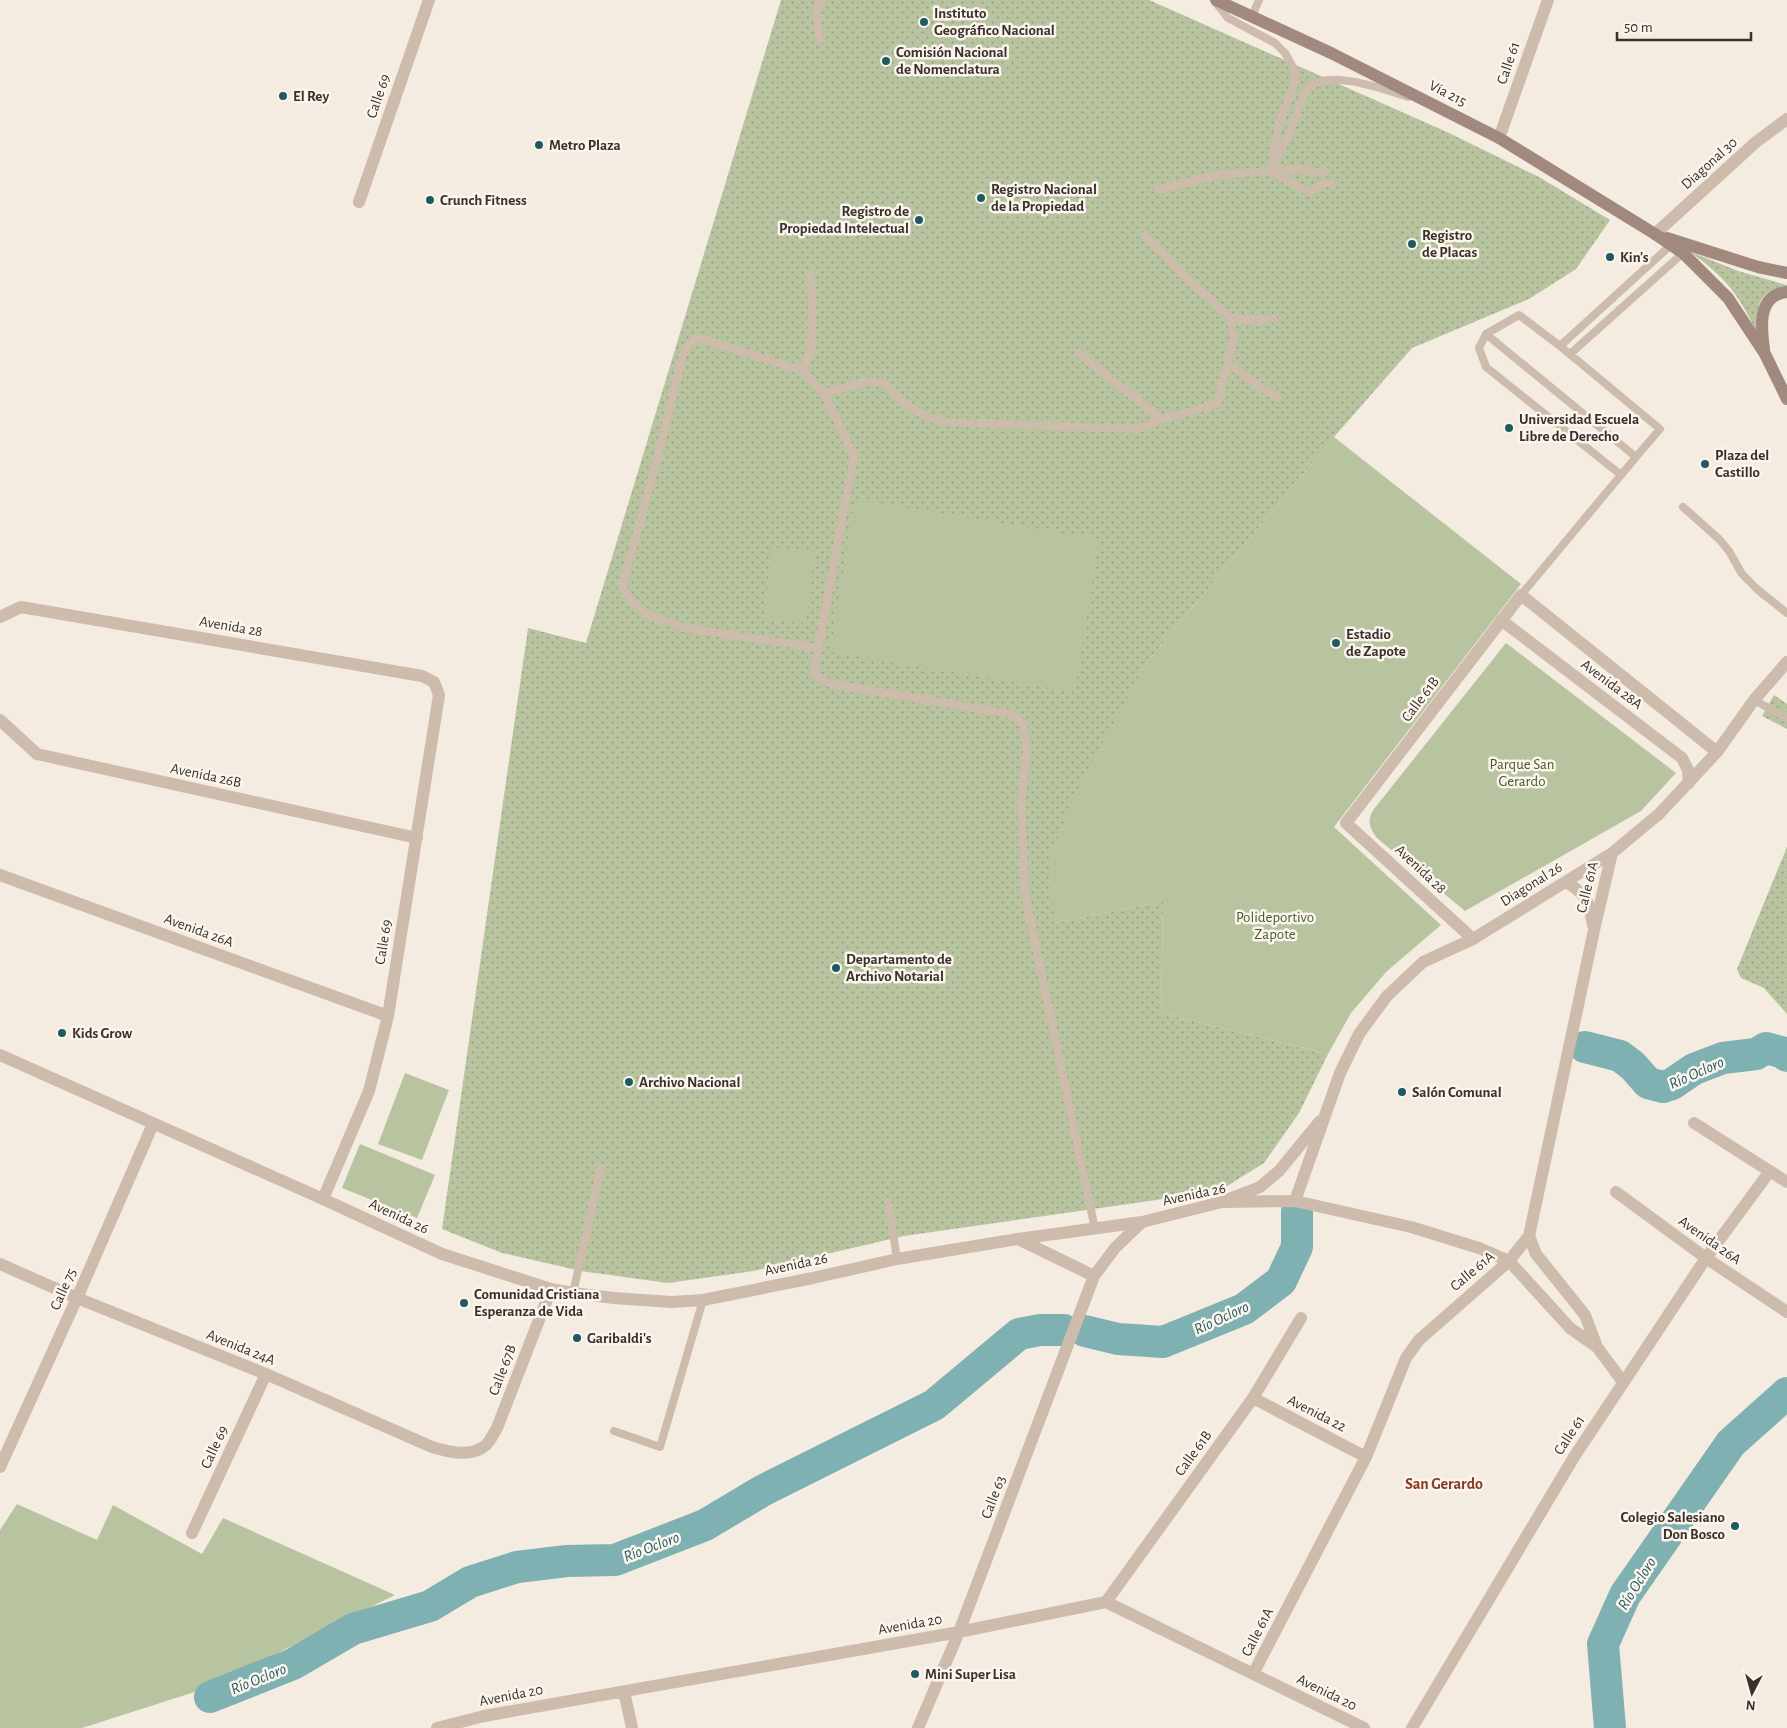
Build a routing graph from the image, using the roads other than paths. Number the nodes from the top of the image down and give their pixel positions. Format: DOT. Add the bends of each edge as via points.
graph roads {
  1 [pos="429,0"];
  2 [pos="821,0"];
  3 [pos="1215,0"];
  4 [pos="1259,0"];
  5 [pos="1548,0"];
  6 [pos="1252,16"];
  7 [pos="820,40"];
  8 [pos="1437,106"];
  9 [pos="1787,119"];
  10 [pos="1499,138"];
  11 [pos="1270,171"];
  12 [pos="1324,171"];
  13 [pos="1331,182"];
  14 [pos="1158,190"];
  15 [pos="358,202"];
  16 [pos="1655,234"];
  17 [pos="1145,235"];
  18 [pos="1671,245"];
  19 [pos="1683,253"];
  20 [pos="1787,273"];
  21 [pos="810,274"];
  22 [pos="1787,292"];
  23 [pos="1230,317"];
  24 [pos="1273,318"];
  25 [pos="1486,334"];
  26 [pos="1560,346"];
  27 [pos="1078,353"];
  28 [pos="1570,354"];
  29 [pos="1765,354"];
  30 [pos="1228,364"];
  31 [pos="803,371"];
  32 [pos="824,394"];
  33 [pos="1277,398"];
  34 [pos="1787,398"];
  35 [pos="1162,419"];
  36 [pos="1636,457"];
  37 [pos="1621,475"];
  38 [pos="1682,507"];
  39 [pos="1521,595"];
  40 [pos="1787,612"];
  41 [pos="0,617"];
  42 [pos="1501,620"];
  43 [pos="818,648"];
  44 [pos="1787,662"];
  45 [pos="434,682"];
  46 [pos="1754,700"];
  47 [pos="1787,718"];
  48 [pos="0,720"];
  49 [pos="1717,752"];
  50 [pos="1689,783"];
  51 [pos="1346,823"];
  52 [pos="417,838"];
  53 [pos="1612,853"];
  54 [pos="0,876"];
  55 [pos="1565,882"];
  56 [pos="1594,930"];
  57 [pos="1473,939"];
  58 [pos="388,1016"];
  59 [pos="0,1055"];
  60 [pos="1327,1112"];
  61 [pos="1694,1123"];
  62 [pos="154,1124"];
  63 [pos="601,1168"];
  64 [pos="1770,1171"];
  65 [pos="1787,1182"];
  66 [pos="1616,1192"];
  67 [pos="322,1198"];
  68 [pos="1295,1201"];
  69 [pos="888,1202"];
  70 [pos="1222,1202"];
  71 [pos="1142,1222"];
  72 [pos="1095,1229"];
  73 [pos="1530,1236"];
  74 [pos="1018,1239"];
  75 [pos="1706,1258"];
  76 [pos="897,1259"];
  77 [pos="1509,1261"];
  78 [pos="0,1264"];
  79 [pos="1094,1276"];
  80 [pos="551,1289"];
  81 [pos="572,1293"];
  82 [pos="77,1298"];
  83 [pos="703,1300"];
  84 [pos="1787,1312"];
  85 [pos="1301,1318"];
  86 [pos="1597,1346"];
  87 [pos="266,1374"];
  88 [pos="1623,1382"];
  89 [pos="1252,1398"];
  90 [pos="614,1431"];
  91 [pos="470,1452"];
  92 [pos="1366,1457"];
  93 [pos="0,1466"];
  94 [pos="192,1533"];
  95 [pos="1106,1602"];
  96 [pos="959,1632"];
  97 [pos="1253,1674"];
  98 [pos="624,1691"];
  99 [pos="484,1716"];
  100 [pos="437,1728"];
  101 [pos="473,1728"];
  102 [pos="632,1728"];
  103 [pos="918,1728"];
  104 [pos="1364,1728"];
  105 [pos="1412,1728"];
  1 -- 15 [label="street, Calle 69"];
  2 -- 7 [label="lane" via="816,12"];
  3 -- 6 [label="main road, Vía 215"];
  3 -- 11 [label="lane" via="1228,18 1275,43 1294,69 1296,80 1279,123"];
  4 -- 6 [label="lane"];
  5 -- 10 [label="street, Calle 61"];
  6 -- 8 [label="main road, Vía 215"];
  8 -- 10 [label="main road, Vía 215"];
  8 -- 11 [label="lane" via="1341,80 1310,86"];
  9 -- 16 [label="street, Diagonal 30" via="1756,142"];
  10 -- 16 [label="main road, Vía 215"];
  11 -- 12 [label="lane"];
  11 -- 13 [label="lane" via="1311,193 1322,184"];
  11 -- 14 [label="lane" via="1217,175"];
  16 -- 18 [label="main road, Vía 215"];
  16 -- 20 [label="main road, Vía 215"];
  17 -- 23 [label="lane"];
  18 -- 19 [label="main road, Vía 215"];
  18 -- 26 [label="lane"];
  19 -- 28 [label="lane"];
  19 -- 29 [label="main road, Vía 215" via="1728,298"];
  21 -- 31 [label="lane" via="810,350"];
  22 -- 29 [label="main road" via="1778,293 1763,311 1761,329"];
  23 -- 24 [label="lane" via="1253,321"];
  23 -- 30 [label="lane" via="1234,337"];
  25 -- 26 [label="lane" via="1519,315"];
  25 -- 36 [label="lane"];
  25 -- 37 [label="lane" via="1479,348 1486,367"];
  26 -- 28 [label="lane"];
  27 -- 35 [label="lane"];
  28 -- 36 [label="lane" via="1660,429"];
  29 -- 34 [label="main road"];
  30 -- 33 [label="lane"];
  30 -- 35 [label="lane" via="1217,404"];
  31 -- 32 [label="lane"];
  31 -- 43 [label="lane" via="699,338 689,343 683,354 622,586 633,603 649,615 685,628"];
  32 -- 35 [label="lane" via="871,381 886,384 897,397 918,412 941,422 1138,428"];
  32 -- 43 [label="lane" via="854,456"];
  36 -- 37 [label="lane"];
  37 -- 39 [label="lane"];
  38 -- 40 [label="lane" via="1729,551 1742,574 1758,590"];
  39 -- 42 [label="street, Calle 61B"];
  39 -- 49 [label="street, Avenida 28A"];
  41 -- 45 [label="street, Avenida 28" via="21,607 422,676"];
  42 -- 50 [label="street, Avenida 28A" via="1682,758 1688,770"];
  42 -- 51 [label="street, Calle 61B"];
  43 -- 72 [label="lane" via="814,671 831,684 1010,714 1023,724 1027,749 1021,801 1025,895"];
  44 -- 46 [label="street, Diagonal 26"];
  45 -- 52 [label="street, Calle 69" via="439,695"];
  46 -- 47 [label="lane"];
  46 -- 49 [label="street, Diagonal 26"];
  48 -- 52 [label="street, Avenida 26B" via="37,754"];
  49 -- 50 [label="street, Diagonal 26"];
  50 -- 53 [label="street, Diagonal 26" via="1659,814"];
  51 -- 57 [label="street, Avenida 28"];
  52 -- 58 [label="street, Calle 69"];
  53 -- 55 [label="street, Diagonal 26"];
  53 -- 56 [label="street, Calle 61A"];
  54 -- 58 [label="street, Avenida 26A"];
  55 -- 56 [label="street" via="1583,894 1589,905"];
  55 -- 57 [label="street, Diagonal 26"];
  56 -- 73 [label="street, Calle 61A"];
  57 -- 60 [label="street, Diagonal 26" via="1423,962 1387,996 1359,1034 1340,1073"];
  58 -- 67 [label="street, Calle 69" via="368,1091"];
  59 -- 62 [label="street, Avenida 26"];
  60 -- 68 [label="street, Diagonal 26"];
  60 -- 70 [label="street, Diagonal 26" via="1279,1171 1260,1187"];
  61 -- 64 [label="street"];
  62 -- 67 [label="street, Avenida 26"];
  62 -- 82 [label="street, Calle 75"];
  63 -- 81 [label="lane"];
  64 -- 65 [label="street"];
  64 -- 75 [label="street, Calle 61"];
  66 -- 75 [label="street, Avenida 26A"];
  67 -- 80 [label="street, Avenida 26" via="442,1254"];
  68 -- 70 [label="street, Avenida 26"];
  68 -- 77 [label="street, Avenida 26" via="1411,1227"];
  69 -- 76 [label="lane"];
  70 -- 71 [label="street, Avenida 26"];
  71 -- 72 [label="street, Avenida 26"];
  71 -- 79 [label="street, Calle 63" via="1115,1248"];
  72 -- 74 [label="street, Avenida 26"];
  73 -- 77 [label="street, Calle 61A"];
  73 -- 86 [label="street, Avenida 26" via="1536,1254 1585,1315"];
  74 -- 76 [label="street, Avenida 26"];
  74 -- 79 [label="street"];
  75 -- 84 [label="street, Avenida 26A"];
  75 -- 88 [label="street, Calle 61"];
  76 -- 83 [label="street, Avenida 26"];
  77 -- 86 [label="street, Avenida 26" via="1570,1328"];
  77 -- 92 [label="street, Calle 61A" via="1419,1340 1406,1358"];
  78 -- 82 [label="street, Avenida 24A"];
  79 -- 96 [label="street, Calle 63"];
  80 -- 81 [label="street, Avenida 26"];
  80 -- 91 [label="street, Calle 67B" via="497,1428 485,1445"];
  81 -- 83 [label="street, Avenida 26" via="672,1302"];
  82 -- 87 [label="street, Avenida 24A"];
  82 -- 93 [label="street, Calle 75"];
  83 -- 90 [label="lane" via="660,1447"];
  85 -- 89 [label="street, Calle 61B"];
  86 -- 88 [label="street, Avenida 26"];
  87 -- 91 [label="street, Avenida 24A" via="432,1447 450,1453"];
  87 -- 94 [label="street, Calle 69"];
  88 -- 105 [label="street, Calle 61" via="1574,1457"];
  89 -- 92 [label="street, Avenida 22"];
  89 -- 95 [label="street, Calle 61B"];
  92 -- 97 [label="street, Calle 61A"];
  95 -- 96 [label="street, Avenida 20"];
  95 -- 97 [label="street, Avenida 20"];
  96 -- 98 [label="street, Avenida 20"];
  96 -- 103 [label="street, Calle 63"];
  97 -- 104 [label="street, Avenida 20"];
  98 -- 99 [label="street, Avenida 20"];
  98 -- 102 [label="street"];
  99 -- 100 [label="street, Avenida 20"];
  99 -- 101 [label="street"];
}
